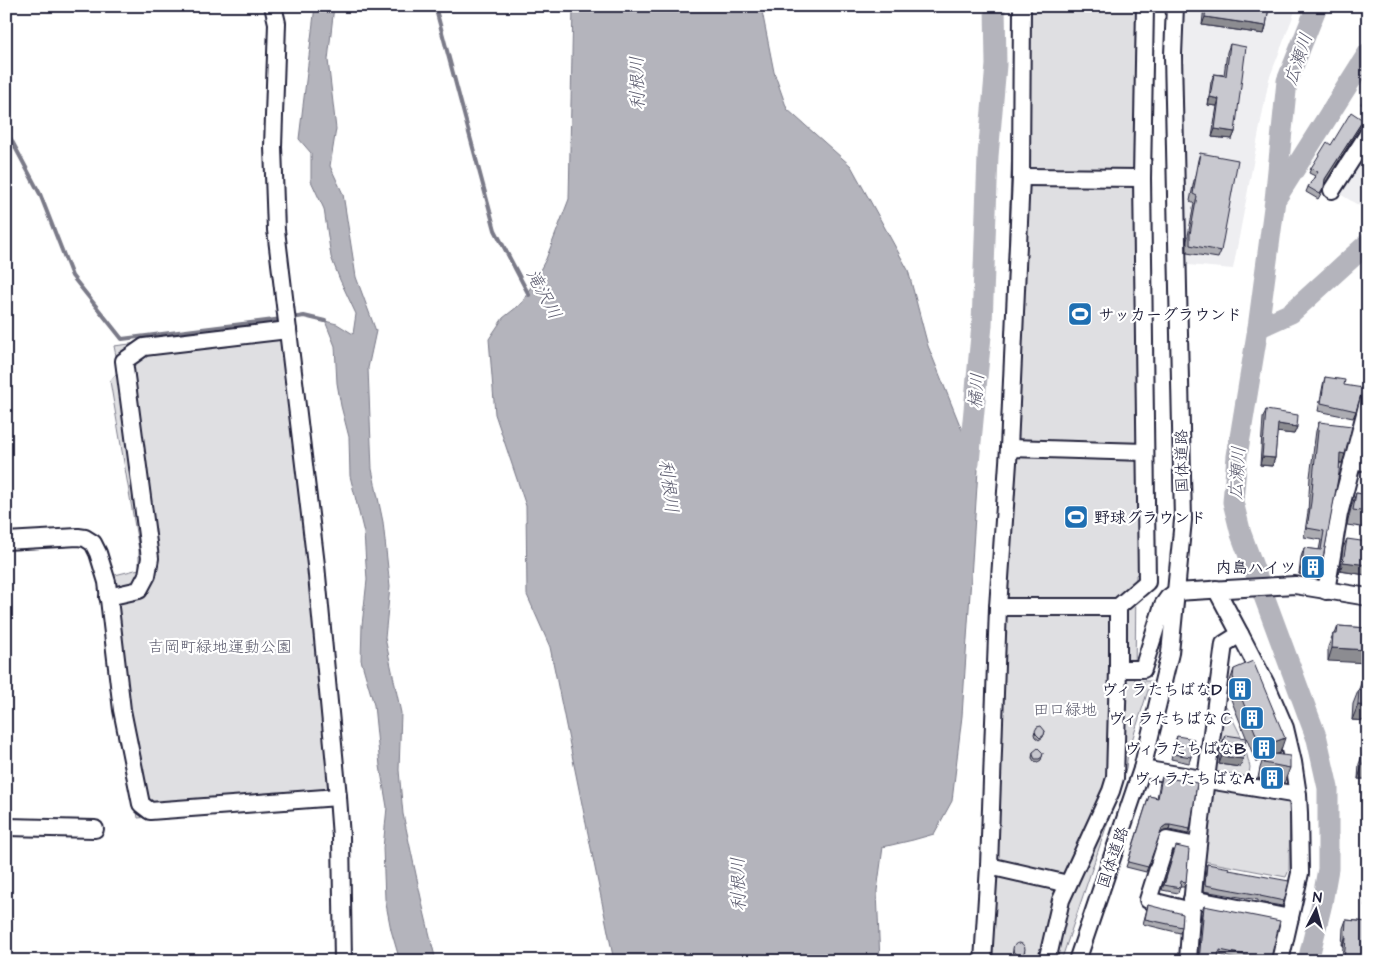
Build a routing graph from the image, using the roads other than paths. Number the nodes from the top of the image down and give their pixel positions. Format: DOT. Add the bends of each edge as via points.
graph roads {
  1 [pos="273,6"];
  2 [pos="1022,6"];
  3 [pos="1145,6"];
  4 [pos="1175,6"];
  5 [pos="1368,134"];
  6 [pos="1021,177"];
  7 [pos="1142,178"];
  8 [pos="1332,190"];
  9 [pos="288,330"];
  10 [pos="1368,402"];
  11 [pos="1009,448"];
  12 [pos="1144,452"];
  13 [pos="1360,462"];
  14 [pos="6,541"];
  15 [pos="1216,589"];
  16 [pos="1326,590"];
  17 [pos="1176,592"];
  18 [pos="108,597"];
  19 [pos="1368,597"];
  20 [pos="998,606"];
  21 [pos="1118,607"];
  22 [pos="1240,634"];
  23 [pos="1118,669"];
  24 [pos="1142,770"];
  25 [pos="1206,780"];
  26 [pos="1298,795"];
  27 [pos="338,797"];
  28 [pos="6,827"];
  29 [pos="95,829"];
  30 [pos="1197,846"];
  31 [pos="989,866"];
  32 [pos="1068,884"];
  33 [pos="1191,905"];
  34 [pos="1290,918"];
  35 [pos="344,961"];
  36 [pos="983,961"];
  37 [pos="1047,961"];
  38 [pos="1076,961"];
  39 [pos="1188,961"];
  40 [pos="1280,961"];
  1 -- 9 [label="street" via="277,23 273,147 276,230"];
  2 -- 6 [label="street"];
  3 -- 7 [label="street"];
  4 -- 17 [label="street, 国体道路" via="1173,56 1182,520"];
  5 -- 8 [label="street"];
  6 -- 7 [label="street"];
  6 -- 11 [label="street"];
  7 -- 12 [label="street"];
  9 -- 18 [label="street" via="144,346 124,361 150,558 147,575 139,590"];
  9 -- 27 [label="street" via="316,565"];
  10 -- 13 [label="street"];
  11 -- 12 [label="street"];
  11 -- 20 [label="street"];
  12 -- 21 [label="street" via="1147,582"];
  13 -- 16 [label="street" via="1339,514"];
  14 -- 18 [label="street" via="85,538 93,543 98,553"];
  15 -- 16 [label="street" via="1295,584"];
  15 -- 17 [label="street"];
  15 -- 22 [label="street"];
  16 -- 19 [label="street"];
  17 -- 23 [label="street" via="1163,605 1143,669"];
  17 -- 24 [label="street, 国体道路" via="1170,653"];
  18 -- 27 [label="street" via="122,710 141,804 150,811"];
  20 -- 21 [label="street"];
  20 -- 31 [label="street"];
  21 -- 23 [label="street"];
  22 -- 25 [label="street" via="1224,644"];
  22 -- 26 [label="street" via="1285,728"];
  23 -- 32 [label="street" via="1115,778"];
  24 -- 25 [label="street"];
  24 -- 38 [label="street, 国体道路"];
  25 -- 26 [label="street"];
  25 -- 30 [label="street"];
  26 -- 34 [label="street" via="1300,873"];
  27 -- 35 [label="street"];
  28 -- 29 [label="street"];
  30 -- 33 [label="street"];
  30 -- 33 [label="street" via="1167,840 1148,900"];
  31 -- 32 [label="street"];
  31 -- 36 [label="street"];
  32 -- 37 [label="street"];
  33 -- 34 [label="street"];
  33 -- 39 [label="street"];
  34 -- 40 [label="street"];
}
